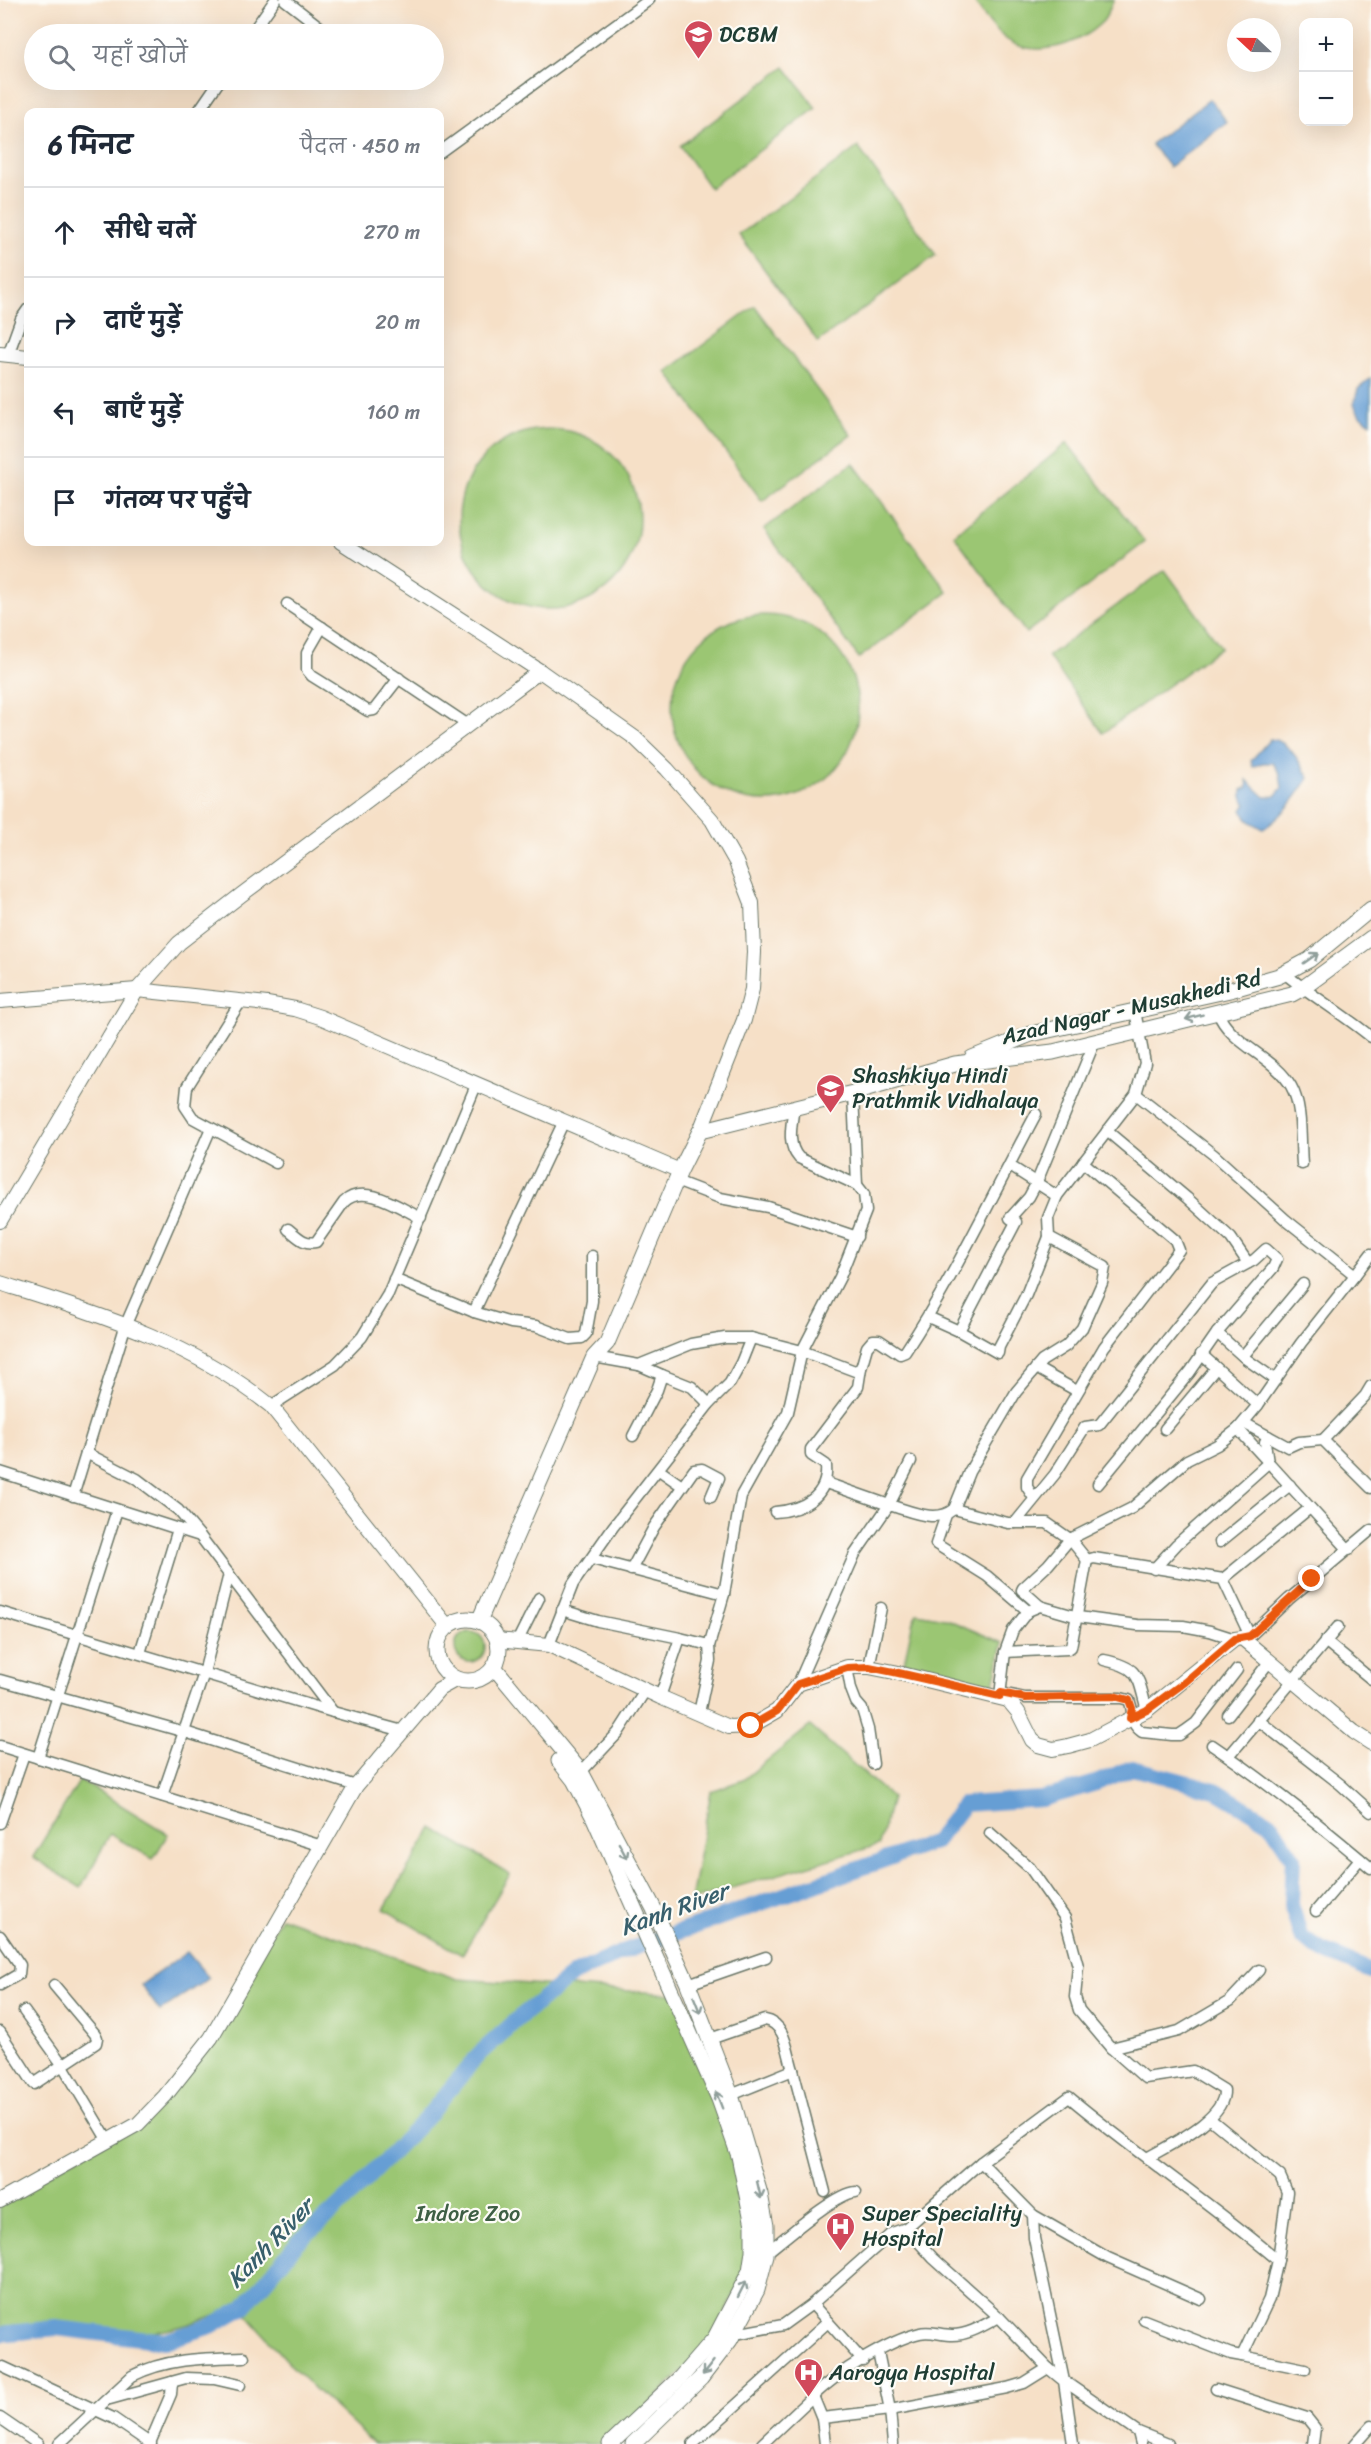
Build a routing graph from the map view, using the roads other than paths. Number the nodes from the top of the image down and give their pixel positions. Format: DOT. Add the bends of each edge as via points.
graph roads {
  1 [pos="275,0"];
  2 [pos="285,0"];
  3 [pos="649,0"];
  4 [pos="258,24"];
  5 [pos="316,24"];
  6 [pos="213,90"];
  7 [pos="201,108"];
  8 [pos="444,149"];
  9 [pos="24,315"];
  10 [pos="4,355"];
  11 [pos="24,357"];
  12 [pos="346,546"];
  13 [pos="287,604"];
  14 [pos="322,627"];
  15 [pos="540,671"];
  16 [pos="399,678"];
  17 [pos="468,725"];
  18 [pos="1371,909"];
  19 [pos="1368,946"];
  20 [pos="1284,973"];
  21 [pos="137,990"];
  22 [pos="1297,991"];
  23 [pos="0,1001"];
  24 [pos="241,1001"];
  25 [pos="1135,1011"];
  26 [pos="1217,1011"];
  27 [pos="1139,1031"];
  28 [pos="1371,1037"];
  29 [pos="1095,1041"];
  30 [pos="955,1064"];
  31 [pos="477,1083"];
  32 [pos="853,1093"];
  33 [pos="1136,1094"];
  34 [pos="794,1106"];
  35 [pos="1036,1113"];
  36 [pos="564,1121"];
  37 [pos="211,1128"];
  38 [pos="700,1131"];
  39 [pos="1107,1131"];
  40 [pos="1083,1162"];
  41 [pos="276,1163"];
  42 [pos="1302,1164"];
  43 [pos="1010,1166"];
  44 [pos="678,1176"];
  45 [pos="1036,1184"];
  46 [pos="857,1185"];
  47 [pos="1057,1196"];
  48 [pos="421,1218"];
  49 [pos="0,1221"];
  50 [pos="288,1229"];
  51 [pos="857,1237"];
  52 [pos="1049,1237"];
  53 [pos="1371,1254"];
  54 [pos="592,1256"];
  55 [pos="1248,1263"];
  56 [pos="1355,1275"];
  57 [pos="394,1279"];
  58 [pos="0,1283"];
  59 [pos="1303,1284"];
  60 [pos="474,1312"];
  61 [pos="928,1317"];
  62 [pos="126,1324"];
  63 [pos="959,1331"];
  64 [pos="1217,1333"];
  65 [pos="751,1338"];
  66 [pos="802,1351"];
  67 [pos="1201,1354"];
  68 [pos="1243,1356"];
  69 [pos="594,1357"];
  70 [pos="639,1365"];
  71 [pos="861,1368"];
  72 [pos="1036,1368"];
  73 [pos="1216,1368"];
  74 [pos="662,1375"];
  75 [pos="1276,1380"];
  76 [pos="1371,1386"];
  77 [pos="1077,1391"];
  78 [pos="1368,1400"];
  79 [pos="709,1404"];
  80 [pos="1258,1405"];
  81 [pos="271,1406"];
  82 [pos="1241,1426"];
  83 [pos="1165,1429"];
  84 [pos="633,1436"];
  85 [pos="1268,1437"];
  86 [pos="1323,1440"];
  87 [pos="86,1453"];
  88 [pos="911,1461"];
  89 [pos="1268,1463"];
  90 [pos="659,1470"];
  91 [pos="0,1472"];
  92 [pos="826,1483"];
  93 [pos="1098,1484"];
  94 [pos="1290,1485"];
  95 [pos="682,1486"];
  96 [pos="1371,1488"];
  97 [pos="73,1496"];
  98 [pos="711,1497"];
  99 [pos="1034,1498"];
  100 [pos="890,1505"];
  101 [pos="1310,1508"];
  102 [pos="117,1510"];
  103 [pos="775,1512"];
  104 [pos="950,1512"];
  105 [pos="1015,1523"];
  106 [pos="178,1529"];
  107 [pos="1371,1530"];
  108 [pos="200,1536"];
  109 [pos="1070,1539"];
  110 [pos="1220,1542"];
  111 [pos="1349,1550"];
  112 [pos="592,1559"];
  113 [pos="1087,1560"];
  114 [pos="1154,1569"];
  115 [pos="631,1570"];
  116 [pos="229,1574"];
  117 [pos="1223,1579"];
  118 [pos="724,1594"];
  119 [pos="539,1598"];
  120 [pos="1040,1606"];
  121 [pos="881,1608"];
  122 [pos="562,1610"];
  123 [pos="1028,1611"];
  124 [pos="0,1612"];
  125 [pos="1078,1617"];
  126 [pos="478,1621"];
  127 [pos="448,1627"];
  128 [pos="1338,1627"];
  129 [pos="77,1635"];
  130 [pos="680,1638"];
  131 [pos="1242,1638"];
  132 [pos="497,1640"];
  133 [pos="1325,1641"];
  134 [pos="517,1642"];
  135 [pos="549,1645"];
  136 [pos="709,1645"];
  137 [pos="1005,1652"];
  138 [pos="140,1653"];
  139 [pos="1104,1660"];
  140 [pos="1269,1662"];
  141 [pos="869,1667"];
  142 [pos="847,1668"];
  143 [pos="492,1669"];
  144 [pos="1237,1670"];
  145 [pos="204,1673"];
  146 [pos="457,1679"];
  147 [pos="1293,1679"];
  148 [pos="1371,1679"];
  149 [pos="0,1680"];
  150 [pos="798,1684"];
  151 [pos="645,1691"];
  152 [pos="1000,1695"];
  153 [pos="58,1697"];
  154 [pos="660,1697"];
  155 [pos="1147,1710"];
  156 [pos="333,1712"];
  157 [pos="699,1713"];
  158 [pos="1228,1715"];
  159 [pos="1130,1718"];
  160 [pos="1258,1720"];
  161 [pos="403,1731"];
  162 [pos="185,1732"];
  163 [pos="1371,1743"];
  164 [pos="1212,1745"];
  165 [pos="0,1746"];
  166 [pos="24,1754"];
  167 [pos="1228,1756"];
  168 [pos="39,1758"];
  169 [pos="873,1764"];
  170 [pos="581,1772"];
  171 [pos="356,1786"];
  172 [pos="162,1796"];
  173 [pos="1371,1812"];
  174 [pos="0,1823"];
  175 [pos="990,1833"];
  176 [pos="322,1846"];
  177 [pos="1360,1858"];
  178 [pos="1371,1868"];
  179 [pos="1316,1911"];
  180 [pos="0,1936"];
  181 [pos="766,1957"];
  182 [pos="1259,1970"];
  183 [pos="688,1984"];
  184 [pos="0,1985"];
  185 [pos="54,1985"];
  186 [pos="24,2012"];
  187 [pos="0,2032"];
  188 [pos="710,2038"];
  189 [pos="1111,2048"];
  190 [pos="62,2064"];
  191 [pos="793,2070"];
  192 [pos="731,2094"];
  193 [pos="1210,2119"];
  194 [pos="108,2141"];
  195 [pos="1147,2158"];
  196 [pos="981,2162"];
  197 [pos="825,2192"];
  198 [pos="856,2192"];
  199 [pos="0,2201"];
  200 [pos="1033,2215"];
  201 [pos="906,2228"];
  202 [pos="766,2253"];
  203 [pos="1278,2260"];
  204 [pos="1201,2299"];
  205 [pos="812,2304"];
  206 [pos="999,2317"];
  207 [pos="1144,2320"];
  208 [pos="828,2322"];
  209 [pos="734,2334"];
  210 [pos="715,2337"];
  211 [pos="878,2352"];
  212 [pos="1242,2356"];
  213 [pos="244,2357"];
  214 [pos="863,2361"];
  215 [pos="3,2367"];
  216 [pos="1048,2368"];
  217 [pos="1305,2369"];
  218 [pos="1064,2381"];
  219 [pos="172,2382"];
  220 [pos="240,2385"];
  221 [pos="1216,2389"];
  222 [pos="813,2396"];
  223 [pos="106,2400"];
  224 [pos="98,2410"];
  225 [pos="890,2410"];
  226 [pos="0,2418"];
  227 [pos="822,2418"];
  228 [pos="1371,2426"];
  229 [pos="1138,2432"];
  230 [pos="38,2444"];
  231 [pos="59,2444"];
  232 [pos="151,2444"];
  233 [pos="610,2444"];
  234 [pos="633,2444"];
  235 [pos="693,2444"];
  236 [pos="762,2444"];
  237 [pos="825,2444"];
  238 [pos="893,2444"];
  239 [pos="1073,2444"];
  240 [pos="1141,2444"];
  241 [pos="1168,2444"];
  242 [pos="1313,2444"];
  243 [pos="1355,2444"];
  1 -- 4 [label="street"];
  2 -- 5 [label="street"];
  3 -- 8 [label="street"];
  6 -- 7 [label="street"];
  9 -- 10 [label="street"];
  10 -- 11 [label="street"];
  12 -- 15 [label="street"];
  13 -- 14 [label="street"];
  14 -- 16 [label="street"];
  14 -- 16 [label="street" via="307,653 307,670 312,676 368,711 374,710"];
  15 -- 17 [label="street"];
  15 -- 38 [label="street" via="635,738 667,769 712,820 736,862 752,903 752,989 744,1020"];
  16 -- 17 [label="street"];
  17 -- 21 [label="street" via="188,936"];
  20 -- 18 [label="main road, one-way" via="1309,960"];
  19 -- 22 [label="main road"];
  20 -- 22 [label="street"];
  20 -- 25 [label="main road" via="1230,990"];
  21 -- 23 [label="street"];
  21 -- 24 [label="street"];
  21 -- 49 [label="street"];
  22 -- 26 [label="main road, Azad Nagar - Musakhedi Rd"];
  22 -- 28 [label="street" via="1345,1015"];
  24 -- 31 [label="street" via="320,1017"];
  24 -- 37 [label="street" via="187,1087 187,1112"];
  25 -- 27 [label="street"];
  25 -- 30 [label="main road" via="1031,1034"];
  26 -- 27 [label="main road, Azad Nagar - Musakhedi Rd, one-way"];
  26 -- 42 [label="street" via="1225,1027 1292,1087"];
  27 -- 29 [label="main road, Azad Nagar - Musakhedi Rd"];
  27 -- 33 [label="street" via="1145,1063"];
  29 -- 30 [label="main road, Azad Nagar - Musakhedi Rd" via="1053,1053"];
  29 -- 45 [label="street"];
  30 -- 32 [label="main road, Azad Nagar - Musakhedi Rd"];
  31 -- 36 [label="street"];
  31 -- 48 [label="street"];
  32 -- 34 [label="main road, Azad Nagar - Musakhedi Rd"];
  32 -- 46 [label="street"];
  33 -- 39 [label="street"];
  33 -- 56 [label="street"];
  34 -- 38 [label="main road, Azad Nagar - Musakhedi Rd"];
  34 -- 46 [label="street" via="793,1152"];
  35 -- 43 [label="street"];
  36 -- 44 [label="street"];
  36 -- 60 [label="street"];
  37 -- 41 [label="street"];
  37 -- 62 [label="street"];
  38 -- 44 [label="main road"];
  39 -- 40 [label="street"];
  39 -- 55 [label="street" via="1231,1238"];
  40 -- 47 [label="street"];
  40 -- 77 [label="street" via="1175,1240 1179,1250 1104,1347"];
  43 -- 45 [label="street"];
  43 -- 61 [label="street"];
  44 -- 51 [label="street" via="720,1198 768,1207"];
  44 -- 69 [label="main road" via="607,1343"];
  45 -- 47 [label="street"];
  45 -- 63 [label="street" via="1010,1218 1016,1222"];
  46 -- 51 [label="street" via="864,1194 866,1212"];
  47 -- 52 [label="street" via="1048,1218"];
  48 -- 50 [label="street" via="382,1199 357,1195 344,1202 316,1242 302,1241"];
  48 -- 57 [label="street"];
  51 -- 66 [label="street"];
  52 -- 63 [label="street" via="998,1353"];
  52 -- 72 [label="street" via="1105,1267 1105,1272 1082,1328 1066,1346"];
  53 -- 56 [label="street"];
  54 -- 60 [label="street" via="592,1301 582,1338 570,1340 536,1326"];
  55 -- 64 [label="street" via="1266,1249 1276,1260"];
  55 -- 99 [label="street" via="1212,1283 1099,1425 1085,1427 1055,1474"];
  56 -- 75 [label="street"];
  57 -- 60 [label="street"];
  57 -- 81 [label="street" via="362,1337 335,1365"];
  58 -- 62 [label="street"];
  59 -- 68 [label="street"];
  61 -- 63 [label="street"];
  61 -- 71 [label="street" via="903,1354 873,1340"];
  62 -- 81 [label="street" via="214,1366"];
  62 -- 87 [label="street"];
  64 -- 67 [label="street"];
  64 -- 68 [label="street"];
  65 -- 66 [label="street"];
  65 -- 70 [label="street" via="707,1340"];
  65 -- 79 [label="street" via="730,1383"];
  66 -- 71 [label="street" via="850,1370"];
  66 -- 118 [label="street" via="788,1412 741,1496"];
  67 -- 73 [label="street"];
  67 -- 93 [label="street"];
  68 -- 75 [label="street"];
  69 -- 70 [label="street"];
  69 -- 126 [label="main road"];
  70 -- 74 [label="street"];
  71 -- 92 [label="street" via="858,1387 812,1449 811,1455 826,1465"];
  72 -- 77 [label="street"];
  72 -- 104 [label="street" via="1016,1392"];
  73 -- 80 [label="street"];
  73 -- 83 [label="street"];
  74 -- 79 [label="street" via="692,1388"];
  74 -- 84 [label="street"];
  75 -- 80 [label="street"];
  76 -- 78 [label="street"];
  77 -- 99 [label="street" via="1027,1478"];
  78 -- 86 [label="street"];
  79 -- 90 [label="street"];
  80 -- 82 [label="street"];
  81 -- 127 [label="street"];
  82 -- 85 [label="street"];
  82 -- 89 [label="street"];
  82 -- 109 [label="street" via="1217,1445 1187,1460 1132,1508"];
  85 -- 86 [label="street" via="1288,1447"];
  85 -- 89 [label="street"];
  86 -- 96 [label="street"];
  87 -- 97 [label="street"];
  87 -- 108 [label="street" via="145,1484 178,1510"];
  88 -- 100 [label="street"];
  89 -- 94 [label="street"];
  89 -- 114 [label="street"];
  90 -- 95 [label="street"];
  90 -- 112 [label="street"];
  91 -- 97 [label="street"];
  92 -- 100 [label="street"];
  92 -- 103 [label="street" via="813,1501 803,1507"];
  94 -- 101 [label="street"];
  94 -- 110 [label="street"];
  95 -- 98 [label="street" via="694,1470 702,1469 719,1478"];
  95 -- 115 [label="street"];
  97 -- 102 [label="street"];
  99 -- 105 [label="street"];
  100 -- 104 [label="street" via="933,1517"];
  100 -- 150 [label="street" via="855,1554"];
  101 -- 111 [label="street"];
  101 -- 117 [label="street"];
  102 -- 106 [label="street"];
  102 -- 129 [label="street"];
  104 -- 105 [label="street"];
  104 -- 123 [label="street" via="936,1544 996,1582"];
  105 -- 109 [label="street" via="1047,1523"];
  106 -- 108 [label="street"];
  106 -- 138 [label="street"];
  107 -- 111 [label="street"];
  108 -- 116 [label="street"];
  109 -- 113 [label="street"];
  109 -- 120 [label="street" via="1022,1590"];
  111 -- 131 [label="street"];
  112 -- 115 [label="street"];
  112 -- 122 [label="street" via="573,1584"];
  113 -- 114 [label="street"];
  113 -- 125 [label="street"];
  114 -- 117 [label="street"];
  115 -- 118 [label="street"];
  116 -- 145 [label="street"];
  116 -- 156 [label="street"];
  117 -- 131 [label="street"];
  118 -- 136 [label="street"];
  119 -- 134 [label="street"];
  120 -- 123 [label="street"];
  120 -- 125 [label="street"];
  121 -- 141 [label="street"];
  122 -- 130 [label="street" via="590,1620"];
  122 -- 135 [label="street"];
  123 -- 137 [label="street" via="1013,1630"];
  124 -- 129 [label="street"];
  125 -- 131 [label="street" via="1183,1626"];
  125 -- 137 [label="street" via="1068,1649"];
  126 -- 127 [label="main road" via="461,1620"];
  126 -- 132 [label="main road" via="491,1629"];
  127 -- 146 [label="main road" via="440,1638 438,1652 446,1671"];
  128 -- 133 [label="street"];
  129 -- 138 [label="street"];
  129 -- 153 [label="street"];
  130 -- 136 [label="street"];
  130 -- 154 [label="street"];
  131 -- 140 [label="street"];
  131 -- 155 [label="street"];
  132 -- 134 [label="street"];
  132 -- 143 [label="main road" via="499,1654"];
  133 -- 147 [label="street"];
  133 -- 148 [label="street"];
  134 -- 135 [label="street"];
  135 -- 151 [label="street"];
  136 -- 157 [label="street" via="710,1661"];
  137 -- 152 [label="street"];
  138 -- 145 [label="street"];
  139 -- 155 [label="street" via="1133,1670"];
  140 -- 147 [label="street"];
  140 -- 158 [label="street"];
  141 -- 142 [label="street"];
  141 -- 152 [label="street"];
  142 -- 150 [label="street"];
  142 -- 169 [label="street" via="851,1689 868,1729"];
  143 -- 146 [label="main road" via="478,1679"];
  143 -- 170 [label="main road"];
  210 -- 143 [label="main road, one-way" via="745,2285 753,2251 753,2225 738,2156 719,2099 574,1780"];
  144 -- 159 [label="street" via="1196,1724 1179,1735 1142,1732"];
  145 -- 156 [label="street"];
  145 -- 162 [label="street"];
  146 -- 161 [label="street" via="440,1689"];
  147 -- 160 [label="street"];
  147 -- 163 [label="street"];
  149 -- 153 [label="street"];
  150 -- 157 [label="street" via="777,1711 751,1726 729,1727"];
  151 -- 154 [label="street"];
  151 -- 170 [label="street" via="618,1733"];
  152 -- 159 [label="street" via="1114,1696 1129,1700"];
  152 -- 159 [label="street" via="1018,1712 1032,1740 1038,1746 1053,1749 1090,1740"];
  153 -- 162 [label="street"];
  153 -- 168 [label="street"];
  154 -- 157 [label="street"];
  155 -- 159 [label="street"];
  156 -- 161 [label="street"];
  160 -- 167 [label="street"];
  160 -- 173 [label="street"];
  161 -- 171 [label="street"];
  162 -- 171 [label="street"];
  162 -- 172 [label="street"];
  164 -- 167 [label="street"];
  165 -- 166 [label="street"];
  166 -- 168 [label="street"];
  166 -- 174 [label="street"];
  167 -- 177 [label="street"];
  168 -- 172 [label="street"];
  170 -- 183 [label="main road, one-way" via="653,1907"];
  171 -- 176 [label="street"];
  172 -- 176 [label="street"];
  175 -- 189 [label="street" via="1030,1868 1065,1918 1077,1966 1075,1996 1079,2010"];
  176 -- 194 [label="street" via="212,2038 138,2124"];
  177 -- 178 [label="street"];
  177 -- 179 [label="street"];
  180 -- 184 [label="street" via="20,1965 18,1974"];
  181 -- 183 [label="street"];
  182 -- 189 [label="street" via="1230,2001 1179,2031"];
  183 -- 188 [label="main road, one-way"];
  185 -- 190 [label="street" via="97,2038 96,2043"];
  186 -- 190 [label="street"];
  187 -- 190 [label="street" via="34,2084"];
  188 -- 191 [label="street" via="765,2020 773,2021 780,2027"];
  188 -- 192 [label="main road"];
  189 -- 193 [label="street" via="1145,2078 1193,2071 1224,2090 1224,2097"];
  190 -- 194 [label="street"];
  191 -- 192 [label="street"];
  191 -- 197 [label="street"];
  192 -- 202 [label="main road, one-way" via="760,2194"];
  193 -- 195 [label="street"];
  193 -- 203 [label="street" via="1280,2176 1287,2192"];
  194 -- 199 [label="street"];
  195 -- 196 [label="street" via="1069,2097"];
  195 -- 203 [label="street"];
  196 -- 200 [label="street"];
  196 -- 201 [label="street"];
  198 -- 202 [label="street" via="828,2206"];
  200 -- 204 [label="street" via="1108,2258"];
  200 -- 218 [label="street" via="1034,2238"];
  201 -- 205 [label="street" via="892,2233"];
  201 -- 206 [label="street" via="933,2258"];
  202 -- 209 [label="main road" via="759,2284"];
  203 -- 212 [label="street" via="1269,2299"];
  205 -- 208 [label="street"];
  205 -- 209 [label="street" via="783,2325"];
  206 -- 211 [label="street" via="970,2332 922,2332"];
  206 -- 216 [label="street"];
  207 -- 212 [label="street"];
  208 -- 214 [label="street"];
  208 -- 235 [label="street"];
  209 -- 210 [label="street"];
  209 -- 234 [label="main road, one-way" via="701,2378"];
  210 -- 233 [label="main road" via="680,2378"];
  211 -- 214 [label="street"];
  211 -- 225 [label="street"];
  212 -- 217 [label="street"];
  213 -- 223 [label="street" via="174,2361 147,2369 132,2376"];
  214 -- 222 [label="street" via="829,2380"];
  215 -- 224 [label="street"];
  216 -- 218 [label="street"];
  216 -- 225 [label="street" via="1016,2386"];
  218 -- 229 [label="street"];
  218 -- 239 [label="street"];
  219 -- 220 [label="street" via="194,2377"];
  219 -- 223 [label="street"];
  219 -- 232 [label="street"];
  221 -- 242 [label="street" via="1307,2418 1315,2428"];
  222 -- 227 [label="street"];
  222 -- 236 [label="street"];
  223 -- 224 [label="street"];
  224 -- 231 [label="street"];
  224 -- 232 [label="street"];
  225 -- 227 [label="street"];
  225 -- 238 [label="street"];
  226 -- 230 [label="street"];
  227 -- 237 [label="street"];
  228 -- 243 [label="street"];
  229 -- 240 [label="street"];
  229 -- 241 [label="street"];
}
